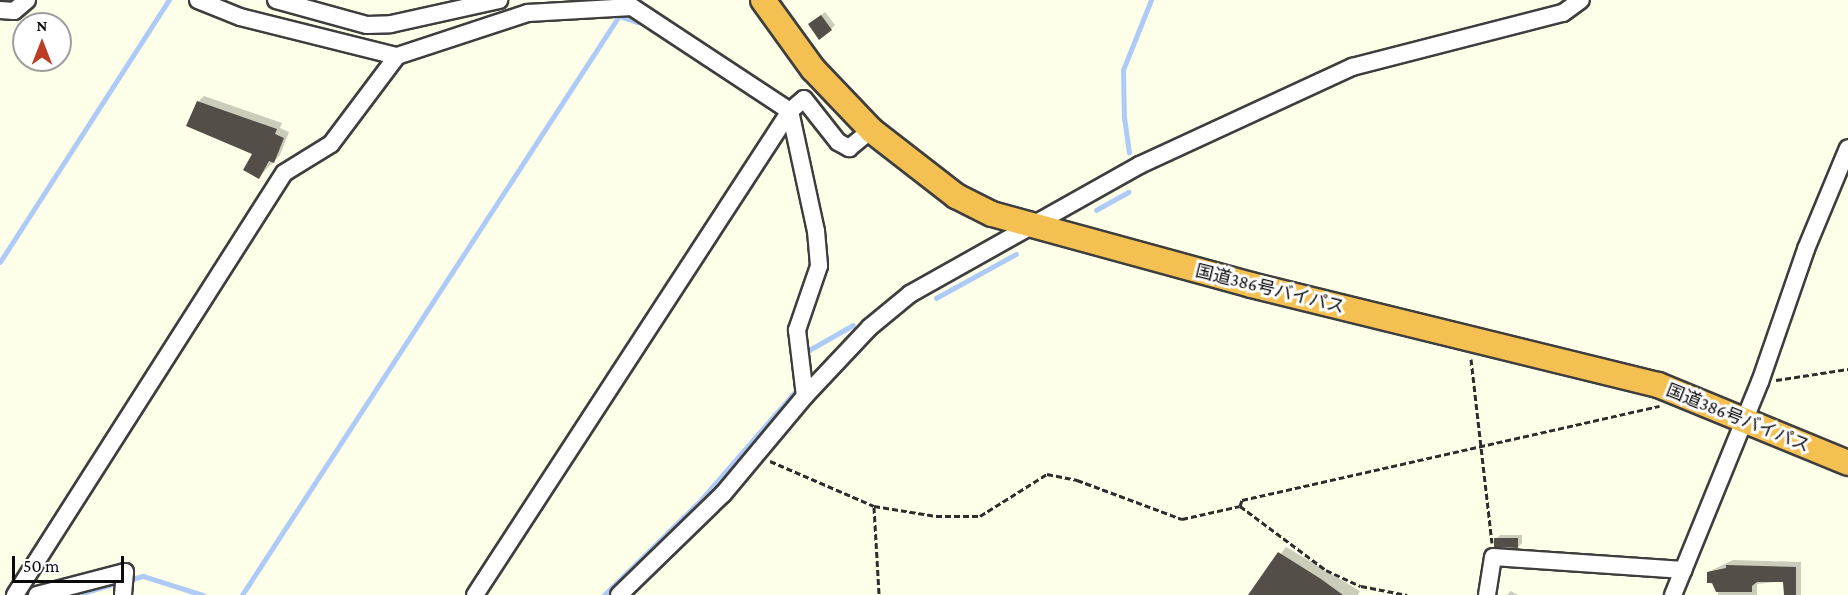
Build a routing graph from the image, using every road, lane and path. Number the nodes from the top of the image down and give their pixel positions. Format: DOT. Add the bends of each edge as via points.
graph roads {
  1 [pos="27,0"];
  2 [pos="198,0"];
  3 [pos="276,0"];
  4 [pos="499,0"];
  5 [pos="763,0"];
  6 [pos="1581,0"];
  7 [pos="0,10"];
  8 [pos="398,56"];
  9 [pos="790,111"];
  10 [pos="871,130"];
  11 [pos="1848,148"];
  12 [pos="1027,226"];
  13 [pos="1470,339"];
  14 [pos="1848,369"];
  15 [pos="1760,382"];
  16 [pos="1683,395"];
  17 [pos="805,396"];
  18 [pos="1744,418"];
  19 [pos="1480,447"];
  20 [pos="756,454"];
  21 [pos="1848,463"];
  22 [pos="874,506"];
  23 [pos="1240,506"];
  24 [pos="1493,557"];
  25 [pos="1684,570"];
  26 [pos="123,593"];
  27 [pos="15,595"];
  28 [pos="37,595"];
  29 [pos="475,595"];
  30 [pos="619,595"];
  31 [pos="879,595"];
  32 [pos="1407,595"];
  33 [pos="1487,595"];
  34 [pos="1673,595"];
  1 -- 7 [label="street" via="14,11"];
  2 -- 8 [label="street" via="240,17"];
  3 -- 4 [label="street" via="379,25"];
  5 -- 10 [label="highway, 国道386号バイパス" via="813,69"];
  6 -- 12 [label="street" via="1563,13 1352,67 1140,165"];
  8 -- 9 [label="street" via="528,13 632,7"];
  8 -- 27 [label="street" via="331,144 284,173"];
  9 -- 10 [label="street" via="804,99 838,142 849,148"];
  9 -- 17 [label="street" via="816,231 819,266 797,330"];
  9 -- 29 [label="street"];
  10 -- 12 [label="highway, 国道386号バイパス" via="956,196"];
  11 -- 15 [label="street" via="1806,249"];
  12 -- 13 [label="highway, 国道386号バイパス"];
  12 -- 17 [label="street" via="910,294 870,327"];
  13 -- 16 [label="highway, 国道386号バイパス"];
  13 -- 19 [label="path"];
  14 -- 15 [label="path"];
  15 -- 18 [label="street"];
  16 -- 18 [label="highway, 国道386号バイパス"];
  16 -- 19 [label="path" via="1654,410"];
  17 -- 20 [label="street"];
  18 -- 21 [label="highway, 国道386号バイパス"];
  18 -- 25 [label="street"];
  19 -- 23 [label="path" via="1242,500"];
  19 -- 24 [label="path"];
  20 -- 22 [label="path"];
  20 -- 30 [label="street" via="723,494"];
  22 -- 23 [label="path" via="936,516 980,516 1047,474 1077,480 1182,519"];
  22 -- 31 [label="path"];
  23 -- 32 [label="path" via="1326,570 1361,586"];
  24 -- 25 [label="street"];
  24 -- 33 [label="street"];
  25 -- 34 [label="street"];
  26 -- 28 [label="street" via="125,572"];
}
